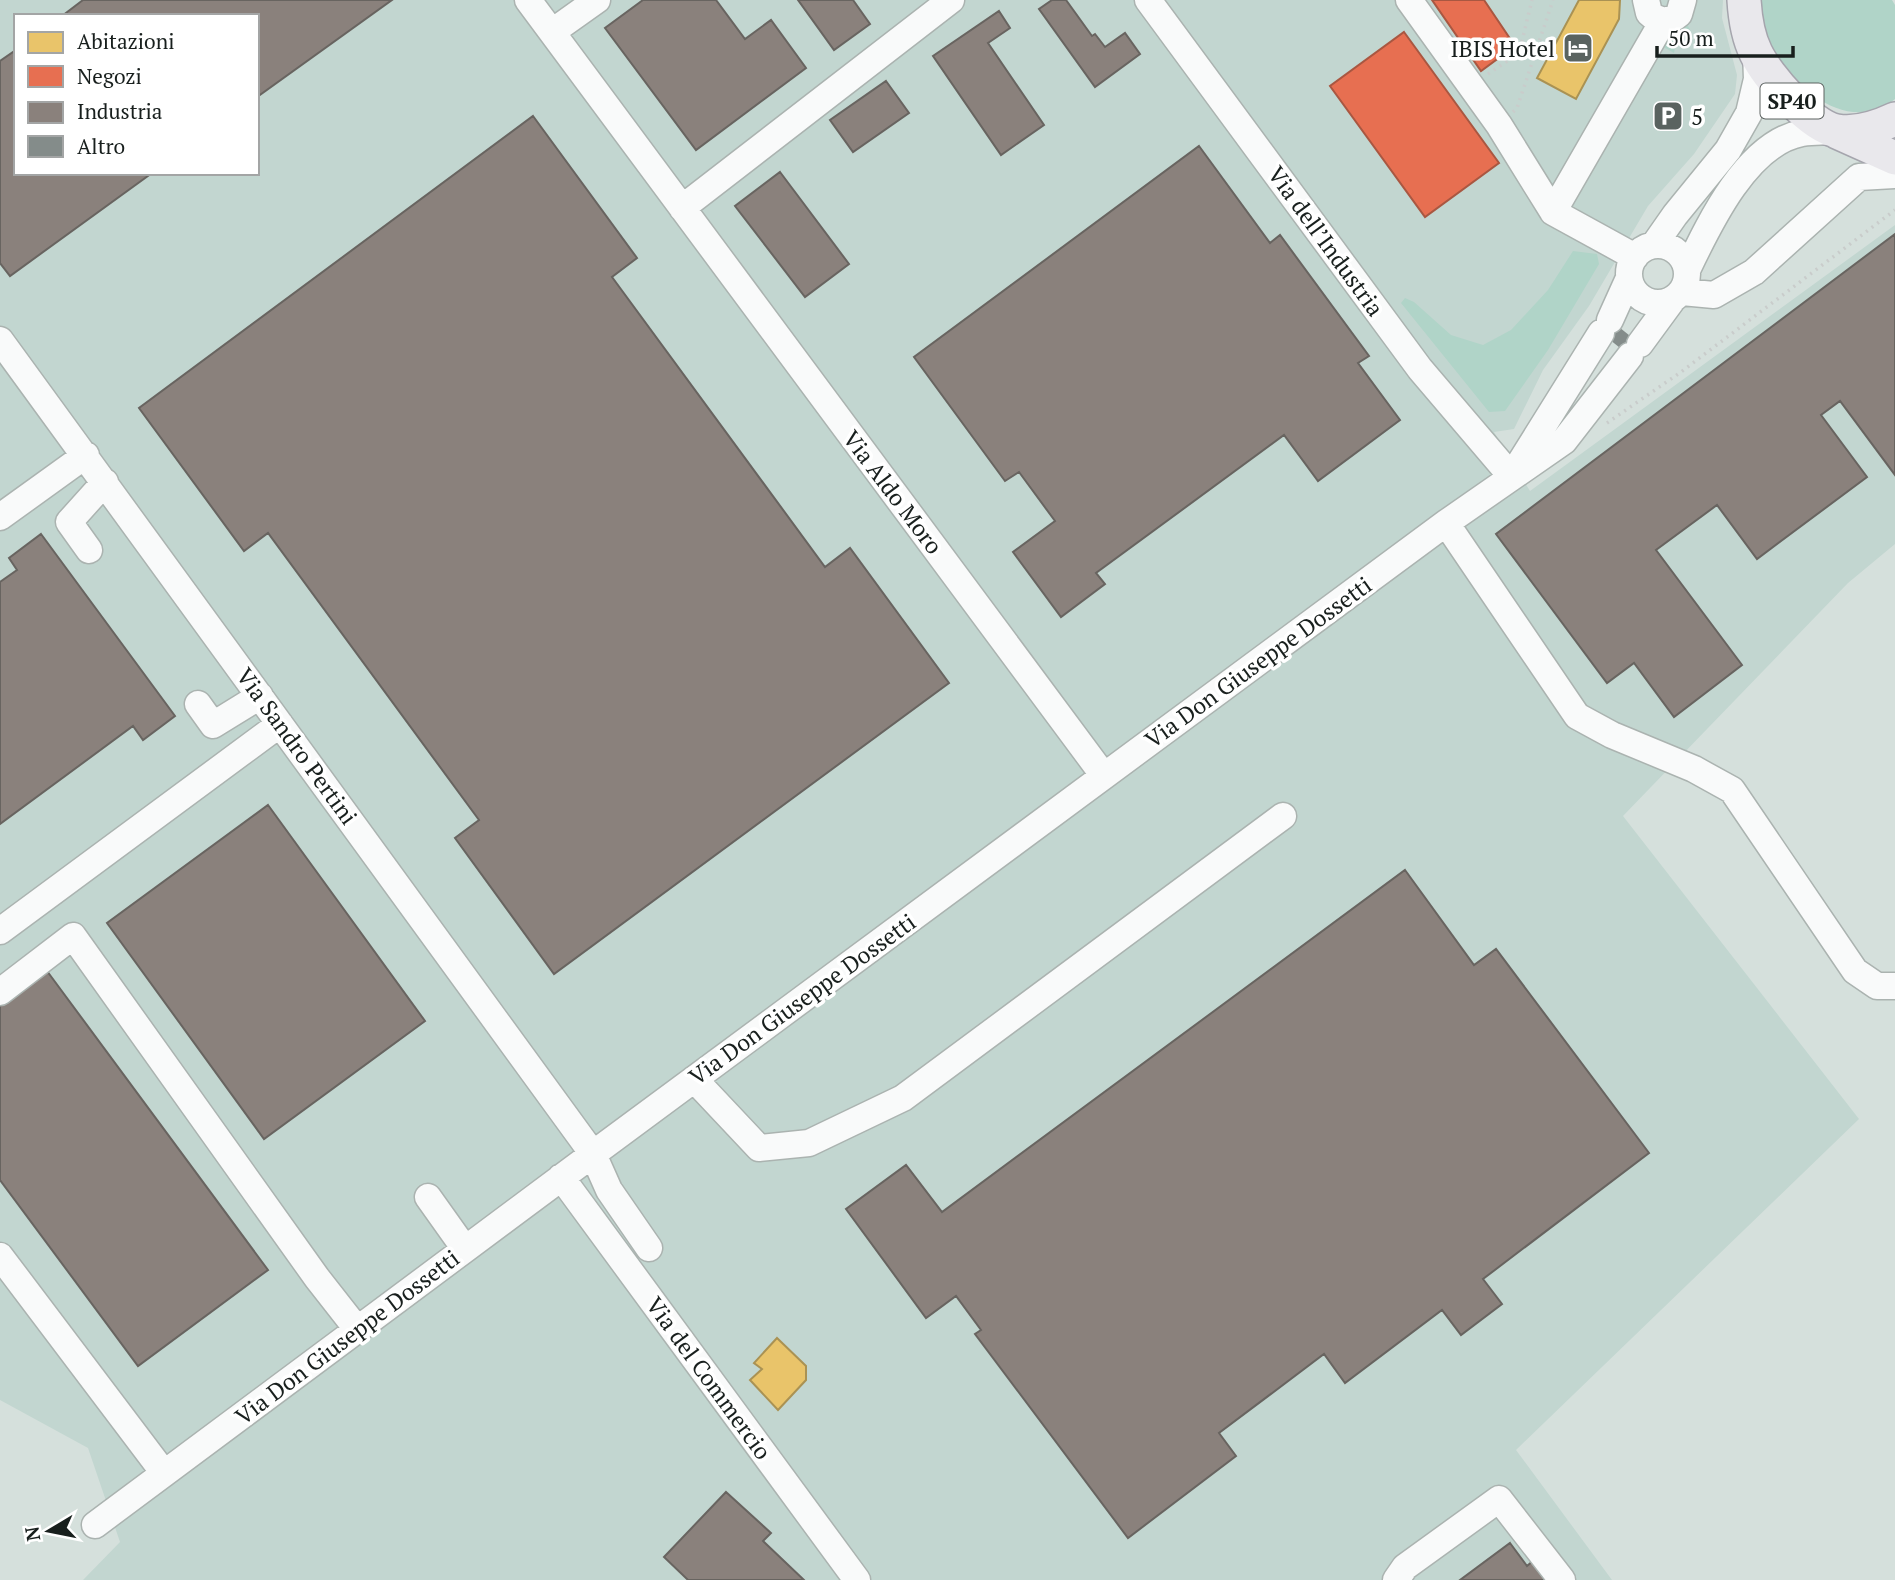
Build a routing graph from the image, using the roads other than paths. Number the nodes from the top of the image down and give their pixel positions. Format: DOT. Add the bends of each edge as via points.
graph roads {
  1 [pos="528,0"];
  2 [pos="597,0"];
  3 [pos="951,0"];
  4 [pos="1148,0"];
  5 [pos="1409,0"];
  6 [pos="1646,0"];
  7 [pos="1683,0"];
  8 [pos="1744,0"];
  9 [pos="1663,20"];
  10 [pos="552,32"];
  11 [pos="1756,53"];
  12 [pos="1895,119"];
  13 [pos="1835,131"];
  14 [pos="1895,158"];
  15 [pos="1895,175"];
  16 [pos="682,208"];
  17 [pos="1553,212"];
  18 [pos="1639,260"];
  19 [pos="1681,287"];
  20 [pos="0,340"];
  21 [pos="86,455"];
  22 [pos="1512,477"];
  23 [pos="105,482"];
  24 [pos="0,517"];
  25 [pos="1446,523"];
  26 [pos="89,550"];
  27 [pos="260,696"];
  28 [pos="198,704"];
  29 [pos="280,724"];
  30 [pos="1104,776"];
  31 [pos="1283,816"];
  32 [pos="0,931"];
  33 [pos="1895,986"];
  34 [pos="0,992"];
  35 [pos="694,1079"];
  36 [pos="593,1154"];
  37 [pos="561,1177"];
  38 [pos="428,1197"];
  39 [pos="649,1248"];
  40 [pos="465,1249"];
  41 [pos="0,1256"];
  42 [pos="357,1329"];
  43 [pos="164,1473"];
  44 [pos="95,1525"];
  45 [pos="858,1580"];
  46 [pos="1396,1580"];
  47 [pos="1562,1580"];
  1 -- 10 [label="street, Via Aldo Moro"];
  2 -- 10 [label="street"];
  3 -- 16 [label="street"];
  4 -- 22 [label="street, Via dell’Industria" via="1420,369"];
  5 -- 17 [label="street" via="1499,125"];
  6 -- 9 [label="street" via="1649,13"];
  7 -- 9 [label="street" via="1679,14"];
  8 -- 11 [label="main road, SP40"];
  9 -- 17 [label="street"];
  10 -- 16 [label="street, Via Aldo Moro"];
  11 -- 13 [label="main road, SP40" via="1804,112"];
  11 -- 18 [label="street, Via Don Giuseppe Dossetti" via="1757,79 1749,113 1728,150"];
  12 -- 13 [label="main road, SP40" via="1863,130"];
  13 -- 14 [label="main road, SP40"];
  13 -- 19 [label="street, Via Don Giuseppe Dossetti" via="1801,133 1774,143 1751,162 1706,229"];
  15 -- 19 [label="street" via="1859,177 1754,272 1714,295"];
  16 -- 30 [label="street, Via Aldo Moro"];
  17 -- 18 [label="street"];
  18 -- 19 [label="street" via="1663,245 1679,254"];
  18 -- 19 [label="street" via="1632,288 1646,301 1655,303"];
  18 -- 22 [label="street, Via Don Giuseppe Dossetti" via="1605,327"];
  19 -- 22 [label="street, Via Don Giuseppe Dossetti" via="1564,441"];
  20 -- 21 [label="street, Via Sandro Pertini"];
  21 -- 23 [label="street, Via Sandro Pertini"];
  21 -- 24 [label="street"];
  22 -- 25 [label="street, Via Don Giuseppe Dossetti"];
  23 -- 26 [label="street" via="69,522"];
  23 -- 27 [label="street, Via Sandro Pertini"];
  25 -- 30 [label="street, Via Don Giuseppe Dossetti"];
  25 -- 33 [label="street" via="1577,716 1732,790 1856,971 1877,986"];
  27 -- 28 [label="street" via="213,725"];
  27 -- 29 [label="street, Via Sandro Pertini"];
  29 -- 32 [label="street"];
  29 -- 36 [label="street, Via Sandro Pertini"];
  30 -- 35 [label="street, Via Don Giuseppe Dossetti"];
  31 -- 35 [label="street" via="903,1098 809,1143 759,1148"];
  34 -- 42 [label="street" via="73,936"];
  35 -- 36 [label="street, Via Don Giuseppe Dossetti"];
  36 -- 37 [label="street, Via Don Giuseppe Dossetti"];
  36 -- 39 [label="street, Via Sandro Pertini" via="609,1190"];
  37 -- 40 [label="street, Via Don Giuseppe Dossetti"];
  37 -- 45 [label="street, Via del Commercio"];
  38 -- 40 [label="street"];
  40 -- 42 [label="street, Via Don Giuseppe Dossetti"];
  41 -- 43 [label="street"];
  42 -- 43 [label="street, Via Don Giuseppe Dossetti"];
  43 -- 44 [label="street, Via Don Giuseppe Dossetti"];
  46 -- 47 [label="street" via="1405,1567 1499,1499"];
}
